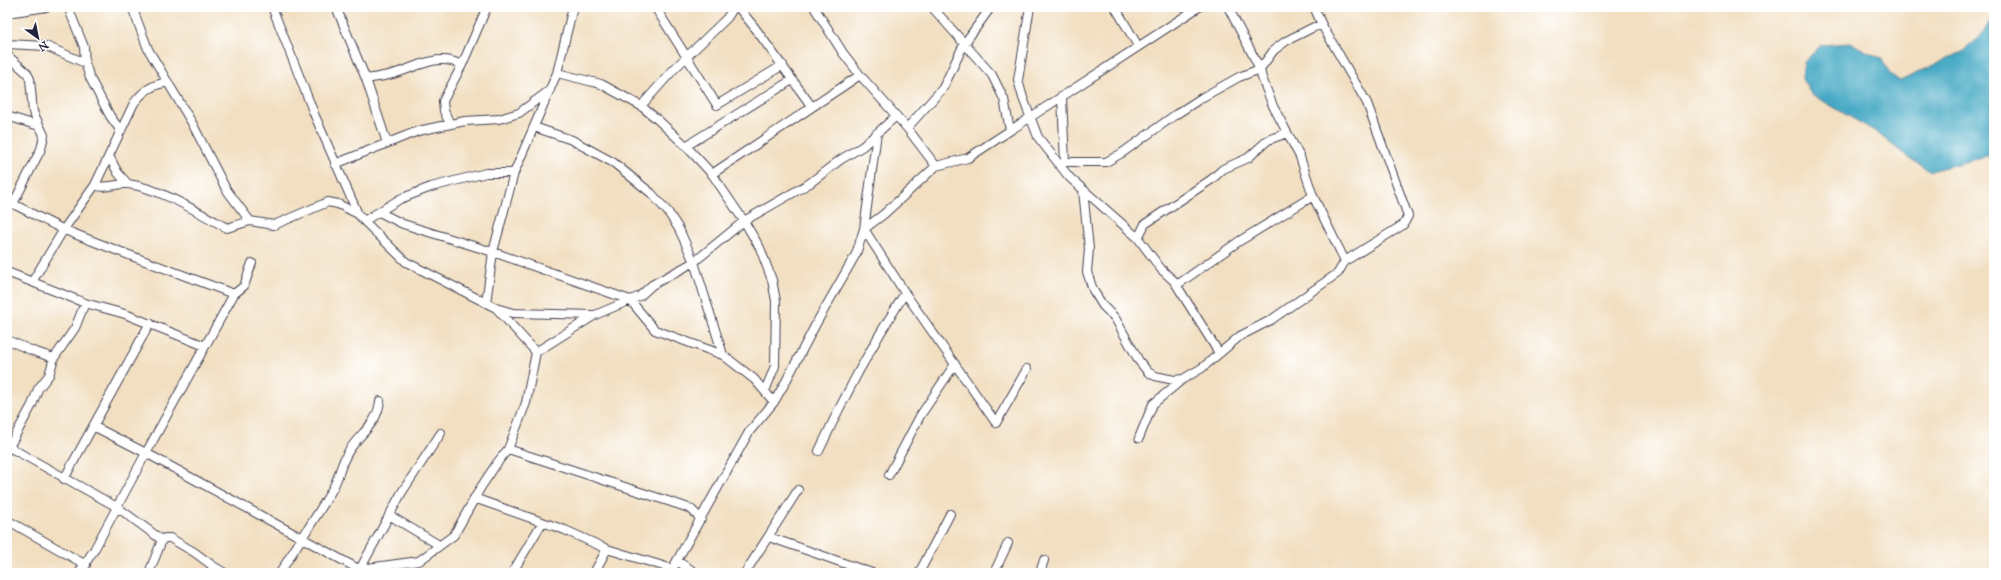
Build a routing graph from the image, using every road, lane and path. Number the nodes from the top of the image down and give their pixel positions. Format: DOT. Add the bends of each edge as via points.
graph roads {
  1 [pos="47,7"];
  2 [pos="68,7"];
  3 [pos="132,7"];
  4 [pos="272,7"];
  5 [pos="336,7"];
  6 [pos="487,7"];
  7 [pos="573,7"];
  8 [pos="655,7"];
  9 [pos="734,7"];
  10 [pos="738,7"];
  11 [pos="814,7"];
  12 [pos="932,7"];
  13 [pos="991,7"];
  14 [pos="1030,7"];
  15 [pos="1115,7"];
  16 [pos="1199,7"];
  17 [pos="1228,7"];
  18 [pos="1314,7"];
  19 [pos="7,13"];
  20 [pos="1322,25"];
  21 [pos="7,44"];
  22 [pos="964,44"];
  23 [pos="1138,46"];
  24 [pos="7,55"];
  25 [pos="686,58"];
  26 [pos="85,63"];
  27 [pos="462,65"];
  28 [pos="783,65"];
  29 [pos="1260,69"];
  30 [pos="557,73"];
  31 [pos="860,75"];
  32 [pos="366,79"];
  33 [pos="792,80"];
  34 [pos="168,82"];
  35 [pos="550,90"];
  36 [pos="1062,97"];
  37 [pos="641,106"];
  38 [pos="812,107"];
  39 [pos="7,116"];
  40 [pos="896,116"];
  41 [pos="1030,119"];
  42 [pos="450,124"];
  43 [pos="39,126"];
  44 [pos="534,127"];
  45 [pos="907,128"];
  46 [pos="1010,130"];
  47 [pos="121,131"];
  48 [pos="877,133"];
  49 [pos="1287,133"];
  50 [pos="387,143"];
  51 [pos="686,146"];
  52 [pos="110,156"];
  53 [pos="335,164"];
  54 [pos="1062,164"];
  55 [pos="936,166"];
  56 [pos="514,173"];
  57 [pos="712,174"];
  58 [pos="128,184"];
  59 [pos="95,185"];
  60 [pos="1083,190"];
  61 [pos="1313,196"];
  62 [pos="10,203"];
  63 [pos="379,212"];
  64 [pos="358,214"];
  65 [pos="250,221"];
  66 [pos="364,221"];
  67 [pos="744,221"];
  68 [pos="64,229"];
  69 [pos="864,229"];
  70 [pos="1138,238"];
  71 [pos="492,252"];
  72 [pos="1345,261"];
  73 [pos="694,262"];
  74 [pos="252,264"];
  75 [pos="7,272"];
  76 [pos="32,282"];
  77 [pos="1177,285"];
  78 [pos="905,293"];
  79 [pos="234,294"];
  80 [pos="630,300"];
  81 [pos="85,303"];
  82 [pos="486,303"];
  83 [pos="496,308"];
  84 [pos="595,315"];
  85 [pos="150,324"];
  86 [pos="7,340"];
  87 [pos="205,346"];
  88 [pos="536,352"];
  89 [pos="1219,353"];
  90 [pos="723,355"];
  91 [pos="54,358"];
  92 [pos="955,364"];
  93 [pos="1027,369"];
  94 [pos="1183,379"];
  95 [pos="765,391"];
  96 [pos="380,401"];
  97 [pos="774,402"];
  98 [pos="93,426"];
  99 [pos="441,433"];
  100 [pos="1139,438"];
  101 [pos="8,449"];
  102 [pos="508,449"];
  103 [pos="819,451"];
  104 [pos="146,453"];
  105 [pos="889,475"];
  106 [pos="64,479"];
  107 [pos="798,490"];
  108 [pos="474,498"];
  109 [pos="117,507"];
  110 [pos="950,514"];
  111 [pos="389,515"];
  112 [pos="701,519"];
  113 [pos="7,520"];
  114 [pos="542,523"];
  115 [pos="769,536"];
  116 [pos="303,539"];
  117 [pos="162,540"];
  118 [pos="1008,542"];
  119 [pos="439,546"];
  120 [pos="607,548"];
  121 [pos="677,560"];
  122 [pos="1044,560"];
  123 [pos="86,565"];
  124 [pos="212,570"];
  125 [pos="672,571"];
  126 [pos="362,572"];
  127 [pos="79,573"];
  128 [pos="149,573"];
  129 [pos="225,573"];
  130 [pos="280,573"];
  131 [pos="512,573"];
  132 [pos="594,573"];
  133 [pos="696,573"];
  134 [pos="745,573"];
  135 [pos="872,573"];
  136 [pos="919,573"];
  137 [pos="994,573"];
  138 [pos="1040,573"];
  1 -- 19 [label="street"];
  2 -- 26 [label="street" via="84,47"];
  3 -- 34 [label="street" via="148,49"];
  4 -- 53 [label="street"];
  5 -- 32 [label="street"];
  6 -- 27 [label="street"];
  7 -- 30 [label="street"];
  8 -- 25 [label="street"];
  9 -- 25 [label="street" via="727,18"];
  10 -- 28 [label="street"];
  11 -- 31 [label="street" via="843,54"];
  12 -- 22 [label="street"];
  13 -- 22 [label="street"];
  14 -- 41 [label="street" via="1018,80"];
  15 -- 23 [label="street"];
  16 -- 23 [label="street"];
  17 -- 29 [label="street"];
  18 -- 20 [label="street"];
  20 -- 29 [label="street" via="1314,26 1286,41 1274,50"];
  20 -- 72 [label="street" via="1367,103 1408,216 1404,225"];
  21 -- 26 [label="street" via="46,46"];
  22 -- 45 [label="street" via="943,88"];
  22 -- 46 [label="street" via="992,75 1004,99"];
  23 -- 36 [label="street"];
  24 -- 43 [label="street" via="30,79 33,112"];
  25 -- 28 [label="street" via="717,105"];
  25 -- 37 [label="street"];
  26 -- 47 [label="street" via="100,98"];
  27 -- 32 [label="street" via="450,60 428,61 398,72"];
  27 -- 42 [label="street" via="443,101"];
  28 -- 33 [label="street"];
  29 -- 49 [label="street" via="1269,97"];
  29 -- 54 [label="street" via="1239,77 1203,97 1106,162"];
  30 -- 35 [label="street"];
  30 -- 37 [label="street" via="601,84"];
  31 -- 38 [label="street"];
  31 -- 40 [label="street"];
  32 -- 50 [label="street"];
  33 -- 38 [label="street"];
  33 -- 51 [label="street"];
  34 -- 47 [label="street" via="142,92"];
  34 -- 65 [label="street" via="226,189"];
  35 -- 42 [label="street" via="519,113 499,119"];
  35 -- 44 [label="street"];
  36 -- 41 [label="street"];
  36 -- 54 [label="street"];
  37 -- 51 [label="street"];
  38 -- 57 [label="street"];
  39 -- 43 [label="street"];
  40 -- 45 [label="street"];
  40 -- 48 [label="street"];
  41 -- 46 [label="street"];
  41 -- 54 [label="street" via="1038,136"];
  42 -- 50 [label="street" via="418,131"];
  43 -- 62 [label="street" via="44,134 41,149"];
  44 -- 56 [label="street"];
  44 -- 73 [label="street" via="594,150 634,178 668,212"];
  45 -- 55 [label="street"];
  46 -- 55 [label="street" via="968,158"];
  47 -- 52 [label="street"];
  48 -- 67 [label="street" via="827,172"];
  48 -- 69 [label="street"];
  49 -- 61 [label="street" via="1300,157"];
  49 -- 70 [label="street" via="1268,140 1248,158 1223,169 1145,224"];
  50 -- 53 [label="street"];
  51 -- 57 [label="street"];
  52 -- 58 [label="street" via="118,173"];
  52 -- 59 [label="street"];
  53 -- 64 [label="street"];
  54 -- 60 [label="street"];
  55 -- 69 [label="street"];
  56 -- 63 [label="street" via="486,173 431,187 400,199"];
  56 -- 71 [label="street"];
  57 -- 67 [label="street"];
  58 -- 59 [label="street" via="105,187"];
  58 -- 65 [label="street" via="170,197 227,228"];
  59 -- 68 [label="street"];
  60 -- 70 [label="street"];
  60 -- 94 [label="street" via="1089,249 1087,272 1093,290 1103,306 1115,318 1148,372 1174,380"];
  61 -- 72 [label="street"];
  61 -- 77 [label="street" via="1238,242"];
  62 -- 68 [label="street"];
  63 -- 66 [label="street"];
  63 -- 71 [label="street" via="403,224"];
  64 -- 65 [label="street" via="328,202 274,225"];
  64 -- 66 [label="street"];
  66 -- 82 [label="street" via="406,262"];
  67 -- 73 [label="street"];
  67 -- 95 [label="street" via="760,248 772,280 776,301 775,366"];
  68 -- 76 [label="street"];
  68 -- 79 [label="street"];
  69 -- 78 [label="street"];
  69 -- 97 [label="street" via="856,254 816,322"];
  70 -- 77 [label="street" via="1161,269"];
  71 -- 80 [label="street"];
  71 -- 82 [label="street"];
  72 -- 89 [label="street" via="1338,273 1271,320 1240,336"];
  73 -- 80 [label="street"];
  73 -- 90 [label="street"];
  74 -- 79 [label="street" via="244,286"];
  75 -- 76 [label="street"];
  76 -- 81 [label="street"];
  77 -- 89 [label="street"];
  78 -- 92 [label="street"];
  78 -- 103 [label="street" via="879,336"];
  79 -- 87 [label="street"];
  80 -- 84 [label="street"];
  80 -- 90 [label="street" via="655,330"];
  81 -- 85 [label="street"];
  81 -- 91 [label="street" via="71,336"];
  82 -- 83 [label="street"];
  83 -- 84 [label="street" via="513,313"];
  83 -- 88 [label="street"];
  84 -- 88 [label="street"];
  85 -- 87 [label="street"];
  85 -- 98 [label="street"];
  86 -- 91 [label="street"];
  87 -- 104 [label="street"];
  88 -- 102 [label="street" via="526,403"];
  89 -- 94 [label="street" via="1202,368"];
  90 -- 95 [label="street"];
  91 -- 101 [label="street" via="49,375 38,390"];
  92 -- 93 [label="street" via="996,423"];
  92 -- 105 [label="street" via="920,416"];
  94 -- 100 [label="street" via="1153,404"];
  95 -- 97 [label="street"];
  96 -- 116 [label="street" via="375,420 347,453 334,486"];
  97 -- 112 [label="street" via="749,432"];
  98 -- 104 [label="street"];
  98 -- 106 [label="street"];
  99 -- 111 [label="street"];
  101 -- 106 [label="street"];
  102 -- 108 [label="street"];
  102 -- 112 [label="street" via="680,505 691,509"];
  104 -- 109 [label="street"];
  104 -- 116 [label="street"];
  106 -- 109 [label="street"];
  107 -- 115 [label="street"];
  108 -- 114 [label="street"];
  108 -- 119 [label="street" via="454,535"];
  109 -- 117 [label="street"];
  109 -- 123 [label="street"];
  110 -- 136 [label="street"];
  111 -- 119 [label="street"];
  111 -- 126 [label="street"];
  112 -- 121 [label="street"];
  113 -- 123 [label="street"];
  114 -- 120 [label="street"];
  114 -- 131 [label="street"];
  115 -- 134 [label="street"];
  115 -- 135 [label="street"];
  116 -- 126 [label="street"];
  116 -- 130 [label="street" via="291,552"];
  117 -- 124 [label="street" via="170,538 194,552"];
  117 -- 128 [label="street"];
  118 -- 137 [label="street"];
  119 -- 126 [label="street" via="419,561"];
  120 -- 125 [label="street"];
  120 -- 132 [label="street"];
  121 -- 125 [label="street"];
  121 -- 133 [label="street"];
  122 -- 138 [label="street"];
  123 -- 127 [label="street"];
  124 -- 129 [label="street"];
}
